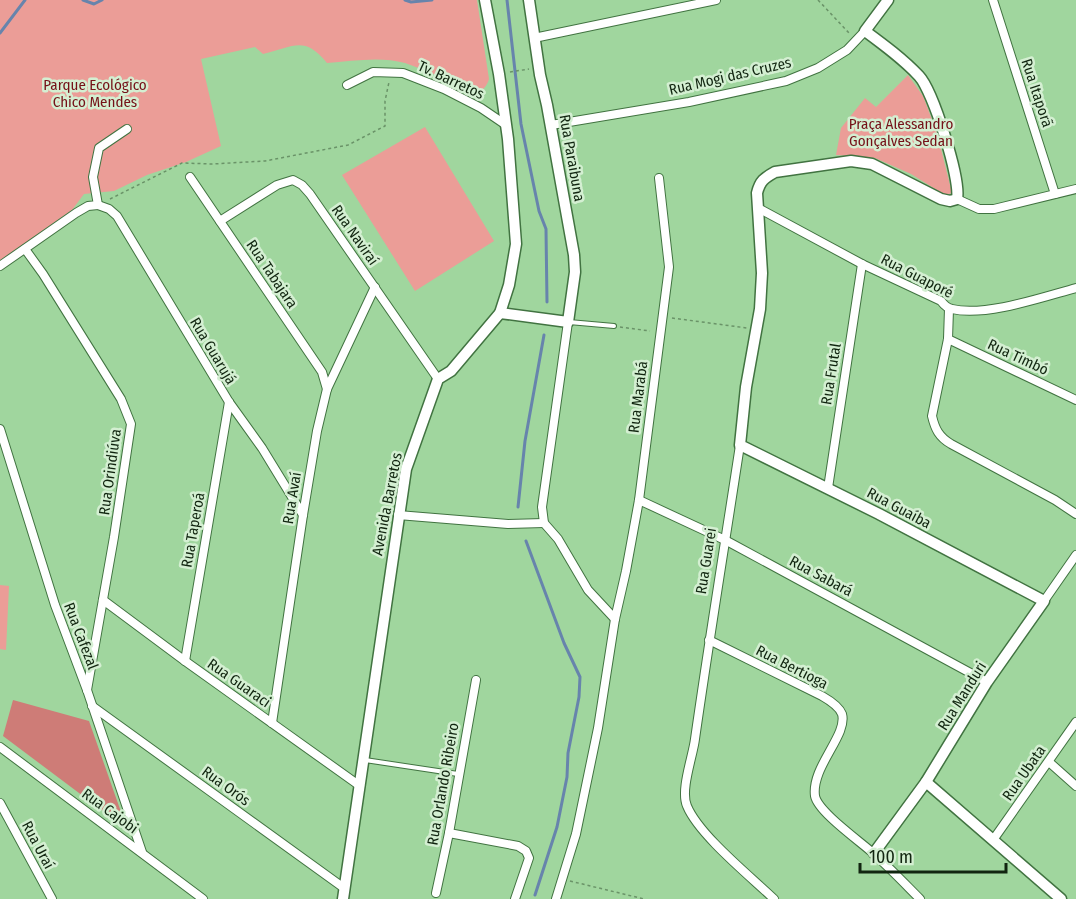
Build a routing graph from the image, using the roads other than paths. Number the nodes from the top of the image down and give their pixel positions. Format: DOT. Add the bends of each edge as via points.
graph roads {
  1 [pos="529,0"];
  2 [pos="716,0"];
  3 [pos="888,0"];
  4 [pos="993,0"];
  5 [pos="486,4"];
  6 [pos="865,31"];
  7 [pos="534,38"];
  8 [pos="347,85"];
  9 [pos="506,125"];
  10 [pos="551,125"];
  11 [pos="127,129"];
  12 [pos="190,177"];
  13 [pos="659,178"];
  14 [pos="1076,189"];
  15 [pos="1055,194"];
  16 [pos="957,199"];
  17 [pos="98,205"];
  18 [pos="758,208"];
  19 [pos="220,221"];
  20 [pos="25,249"];
  21 [pos="862,264"];
  22 [pos="0,266"];
  23 [pos="375,287"];
  24 [pos="1076,288"];
  25 [pos="949,309"];
  26 [pos="500,313"];
  27 [pos="568,322"];
  28 [pos="614,326"];
  29 [pos="948,339"];
  30 [pos="438,379"];
  31 [pos="327,389"];
  32 [pos="1076,400"];
  33 [pos="229,402"];
  34 [pos="0,429"];
  35 [pos="740,445"];
  36 [pos="828,488"];
  37 [pos="639,500"];
  38 [pos="1076,514"];
  39 [pos="303,515"];
  40 [pos="398,515"];
  41 [pos="544,523"];
  42 [pos="725,540"];
  43 [pos="1076,555"];
  44 [pos="103,600"];
  45 [pos="1044,601"];
  46 [pos="615,619"];
  47 [pos="709,640"];
  48 [pos="185,661"];
  49 [pos="476,680"];
  50 [pos="987,682"];
  51 [pos="87,690"];
  52 [pos="92,706"];
  53 [pos="1076,722"];
  54 [pos="272,723"];
  55 [pos="0,747"];
  56 [pos="363,760"];
  57 [pos="1049,762"];
  58 [pos="459,774"];
  59 [pos="926,782"];
  60 [pos="360,786"];
  61 [pos="1076,786"];
  62 [pos="0,803"];
  63 [pos="449,833"];
  64 [pos="993,840"];
  65 [pos="142,852"];
  66 [pos="874,854"];
  67 [pos="343,893"];
  68 [pos="436,893"];
  69 [pos="52,899"];
  70 [pos="203,899"];
  71 [pos="515,899"];
  72 [pos="556,899"];
  73 [pos="774,899"];
  74 [pos="920,899"];
  75 [pos="1061,899"];
  1 -- 7 [label="street, Rua Paraibuna"];
  2 -- 7 [label="street"];
  3 -- 6 [label="street, Rua Mogi das Cruzes"];
  4 -- 15 [label="street, Rua Itaporã"];
  5 -- 9 [label="street, Avenida Barretos"];
  6 -- 10 [label="street, Rua Mogi das Cruzes" via="847,50 786,81"];
  6 -- 16 [label="street" via="921,78 957,176"];
  7 -- 10 [label="street, Rua Paraibuna"];
  8 -- 9 [label="street, Tv. Barretos" via="373,72 403,73 444,89"];
  9 -- 26 [label="street, Avenida Barretos" via="516,244"];
  10 -- 27 [label="street, Rua Paraibuna" via="574,255"];
  11 -- 17 [label="street" via="99,148 93,177"];
  12 -- 19 [label="street, Rua Tabajara"];
  13 -- 37 [label="street, Rua Marabá" via="669,267"];
  14 -- 15 [label="street"];
  15 -- 16 [label="street" via="994,209 979,209"];
  16 -- 18 [label="street, Rua Guarei" via="941,199 872,164 851,161 775,172 759,184"];
  17 -- 20 [label="street" via="76,213"];
  17 -- 33 [label="street, Rua Guarujá" via="117,216"];
  18 -- 21 [label="street, Rua Guaporé"];
  18 -- 35 [label="street, Rua Guarei" via="762,273"];
  19 -- 23 [label="street, Rua Naviraí" via="277,185 293,180 310,194"];
  19 -- 31 [label="street, Rua Tabajara" via="322,372"];
  20 -- 22 [label="street"];
  20 -- 44 [label="street, Rua Orindiúva" via="121,399 131,424"];
  21 -- 25 [label="street, Rua Guaporé" via="941,301"];
  21 -- 36 [label="street, Rua Frutal"];
  23 -- 30 [label="street, Rua Naviraí"];
  23 -- 31 [label="street, Rua Avaí"];
  24 -- 25 [label="street, Rua Guaporé" via="974,311"];
  25 -- 29 [label="street"];
  26 -- 27 [label="street"];
  26 -- 30 [label="street, Avenida Barretos" via="451,370"];
  27 -- 28 [label="lane"];
  27 -- 41 [label="street" via="542,507"];
  29 -- 32 [label="street, Rua Timbó"];
  29 -- 38 [label="street" via="933,416 938,433"];
  30 -- 40 [label="street, Avenida Barretos" via="406,469"];
  31 -- 39 [label="street, Rua Avaí"];
  33 -- 39 [label="street, Rua Guarujá"];
  33 -- 48 [label="street, Rua Taperoá"];
  34 -- 51 [label="street, Rua Cafezal" via="55,605"];
  35 -- 36 [label="street, Rua Guaíba"];
  35 -- 42 [label="street, Rua Guarei"];
  36 -- 45 [label="street, Rua Guaíba"];
  37 -- 42 [label="street, Rua Sabará"];
  37 -- 46 [label="street, Rua Marabá"];
  39 -- 54 [label="street, Rua Avaí"];
  40 -- 41 [label="street"];
  40 -- 56 [label="street, Avenida Barretos"];
  41 -- 46 [label="street" via="588,590"];
  42 -- 47 [label="street, Rua Guarei"];
  42 -- 50 [label="street, Rua Sabará"];
  43 -- 45 [label="street, Rua Manduri"];
  44 -- 48 [label="street, Rua Guaraci"];
  44 -- 51 [label="street, Rua Orindiúva"];
  45 -- 50 [label="street, Rua Manduri"];
  46 -- 72 [label="street, Rua Marabá" via="576,834"];
  47 -- 66 [label="street, Rua Bertioga" via="822,696 842,714 842,724 818,773 816,800"];
  47 -- 73 [label="street, Rua Guarei" via="686,804 705,832"];
  48 -- 54 [label="street, Rua Guaraci"];
  49 -- 58 [label="street, Rua Orlando Ribeiro"];
  50 -- 59 [label="street, Rua Manduri"];
  51 -- 52 [label="street, Rua Cafezal"];
  52 -- 65 [label="street, Rua Cafezal"];
  52 -- 67 [label="street, Rua Orós"];
  53 -- 57 [label="street, Rua Ubata"];
  54 -- 60 [label="street, Rua Guaraci"];
  55 -- 65 [label="street, Rua Cajobi"];
  56 -- 58 [label="lane"];
  56 -- 60 [label="street, Avenida Barretos"];
  57 -- 61 [label="street"];
  57 -- 64 [label="street, Rua Ubata"];
  58 -- 63 [label="street, Rua Orlando Ribeiro"];
  59 -- 64 [label="street"];
  59 -- 66 [label="street, Rua Manduri"];
  60 -- 67 [label="street, Avenida Barretos"];
  62 -- 69 [label="street, Rua Uraí"];
  63 -- 68 [label="street, Rua Orlando Ribeiro"];
  63 -- 71 [label="street" via="526,850 529,858"];
  64 -- 75 [label="street"];
  65 -- 70 [label="street, Rua Cajobi"];
  66 -- 74 [label="street, Rua Bertioga"];
}
